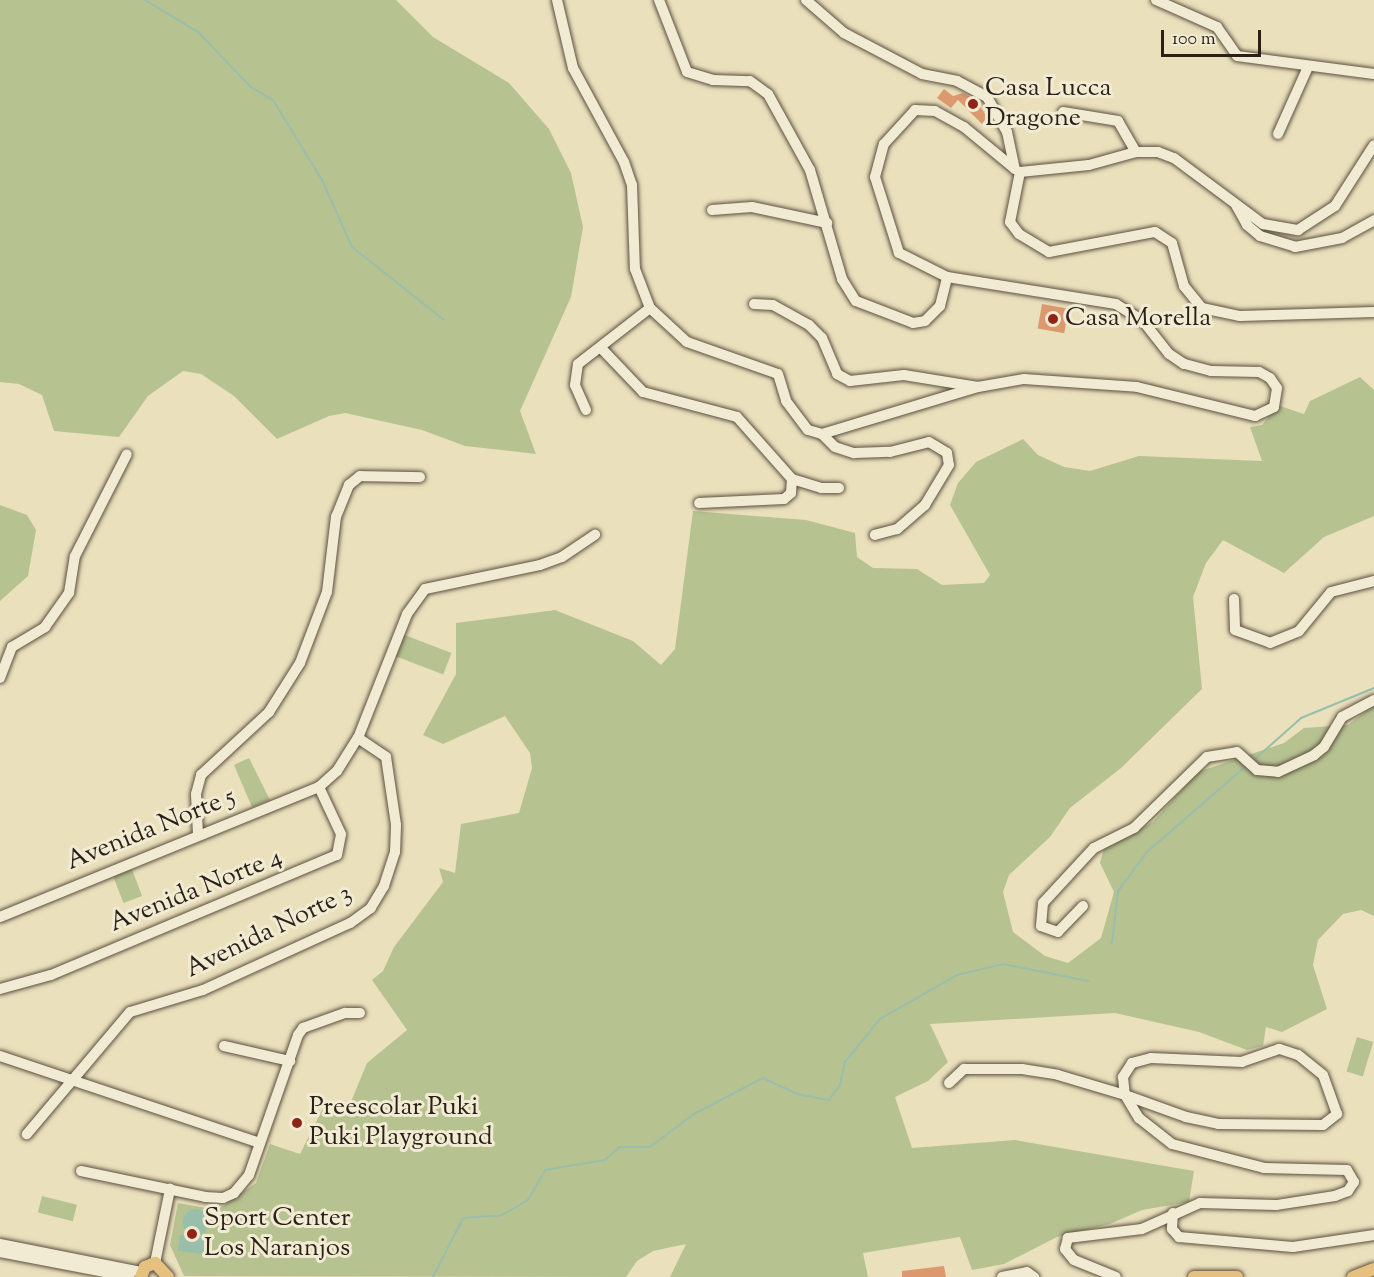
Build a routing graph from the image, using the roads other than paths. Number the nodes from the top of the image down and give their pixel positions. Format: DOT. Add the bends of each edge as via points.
graph roads {
  1 [pos="557,0"];
  2 [pos="659,0"];
  3 [pos="806,0"];
  4 [pos="1156,0"];
  5 [pos="1308,68"];
  6 [pos="1374,74"];
  7 [pos="1063,112"];
  8 [pos="1278,134"];
  9 [pos="1374,145"];
  10 [pos="1136,152"];
  11 [pos="1018,170"];
  12 [pos="1233,199"];
  13 [pos="712,210"];
  14 [pos="1374,220"];
  15 [pos="827,223"];
  16 [pos="947,276"];
  17 [pos="754,304"];
  18 [pos="650,308"];
  19 [pos="1374,312"];
  20 [pos="601,348"];
  21 [pos="978,387"];
  22 [pos="586,410"];
  23 [pos="822,434"];
  24 [pos="127,454"];
  25 [pos="420,477"];
  26 [pos="792,479"];
  27 [pos="839,488"];
  28 [pos="699,503"];
  29 [pos="596,535"];
  30 [pos="875,535"];
  31 [pos="1374,581"];
  32 [pos="1234,599"];
  33 [pos="0,678"];
  34 [pos="1374,700"];
  35 [pos="358,738"];
  36 [pos="319,787"];
  37 [pos="198,834"];
  38 [pos="1083,906"];
  39 [pos="0,917"];
  40 [pos="0,989"];
  41 [pos="360,1013"];
  42 [pos="224,1046"];
  43 [pos="0,1056"];
  44 [pos="290,1062"];
  45 [pos="73,1078"];
  46 [pos="949,1083"];
  47 [pos="1125,1095"];
  48 [pos="27,1134"];
  49 [pos="261,1143"];
  50 [pos="81,1171"];
  51 [pos="170,1189"];
  52 [pos="1173,1213"];
  53 [pos="1374,1235"];
  54 [pos="0,1244"];
  55 [pos="0,1252"];
  56 [pos="155,1263"];
  57 [pos="1374,1269"];
  58 [pos="138,1275"];
  59 [pos="168,1277"];
  60 [pos="1002,1277"];
  61 [pos="1034,1277"];
  62 [pos="1116,1277"];
  63 [pos="1194,1277"];
  64 [pos="1237,1277"];
  65 [pos="1353,1277"];
  1 -- 18 [label="street" via="573,68 616,144 632,185 635,269"];
  2 -- 15 [label="street" via="687,72 713,80 750,81 768,94 810,170"];
  3 -- 11 [label="street" via="844,33 922,74 957,81 982,93 1007,132"];
  4 -- 5 [label="street" via="1217,27 1237,56"];
  5 -- 6 [label="street"];
  5 -- 8 [label="street"];
  7 -- 10 [label="street" via="1118,121"];
  9 -- 12 [label="street" via="1335,206 1298,230 1263,224"];
  10 -- 11 [label="street" via="1089,165"];
  10 -- 12 [label="street" via="1174,158"];
  11 -- 16 [label="street" via="987,142 928,110 915,110 885,144 875,186 899,253"];
  11 -- 19 [label="street" via="1010,222 1019,234 1050,252 1155,232 1172,243 1184,286 1202,308 1240,316"];
  12 -- 14 [label="street" via="1246,225 1260,236 1295,247 1342,238"];
  13 -- 15 [label="street" via="752,207"];
  15 -- 16 [label="street" via="842,279 861,305 913,323 925,321 940,306"];
  16 -- 21 [label="street" via="1116,304 1143,321 1169,354 1184,364 1211,371 1259,372 1277,388 1277,398 1266,414 1255,416 1137,387 1024,379"];
  17 -- 21 [label="street" via="773,305 809,325 822,338 837,374 850,381 904,375"];
  18 -- 20 [label="street"];
  18 -- 23 [label="street" via="687,342 778,374 793,415 802,426"];
  20 -- 22 [label="street" via="576,369 575,385"];
  20 -- 26 [label="street" via="643,393 737,417"];
  21 -- 23 [label="street"];
  23 -- 30 [label="street" via="835,447 854,453 890,452 928,442 947,453 949,465 925,505 897,529"];
  24 -- 33 [label="street" via="75,556 69,592 45,627 12,647"];
  25 -- 37 [label="street" via="360,476 349,485 336,517 327,592 300,663 269,712 201,775 196,794"];
  26 -- 27 [label="street" via="821,488"];
  26 -- 28 [label="street" via="791,493 784,499"];
  29 -- 35 [label="street" via="562,557 540,565 425,589 407,614"];
  31 -- 32 [label="street" via="1331,592 1299,631 1270,643 1235,630"];
  34 -- 38 [label="street" via="1342,717 1324,747 1314,755 1278,772 1257,770 1237,752 1207,757 1134,828 1094,848 1043,903 1041,926 1058,933"];
  35 -- 36 [label="street" via="337,771"];
  35 -- 45 [label="street, Avenida Norte 3" via="386,758 396,825 389,872 371,908 350,923 213,986 130,1012"];
  36 -- 37 [label="street, Avenida Norte 5"];
  36 -- 40 [label="street, Avenida Norte 4" via="341,834 340,849 331,860 51,975"];
  37 -- 39 [label="street, Avenida Norte 5"];
  41 -- 44 [label="street" via="303,1028"];
  42 -- 44 [label="street"];
  43 -- 45 [label="street"];
  44 -- 49 [label="street"];
  45 -- 48 [label="street, Avenida Norte 3"];
  45 -- 49 [label="street"];
  46 -- 47 [label="street" via="964,1069 992,1066 1058,1075"];
  47 -- 47 [label="street" via="1123,1077 1132,1063 1151,1058 1242,1062 1279,1049 1298,1055 1323,1075 1337,1114 1323,1125 1218,1124"];
  47 -- 52 [label="street" via="1139,1118 1172,1144 1264,1168 1347,1170 1355,1178 1348,1191 1335,1196 1276,1205 1200,1203"];
  49 -- 51 [label="street" via="249,1175 234,1193 218,1198"];
  50 -- 51 [label="street"];
  51 -- 56 [label="street"];
  52 -- 53 [label="street" via="1172,1229 1179,1237 1293,1247"];
  52 -- 62 [label="street" via="1142,1229 1068,1238 1065,1249 1074,1260"];
  54 -- 58 [label="street"];
  55 -- 58 [label="street"];
  56 -- 58 [label="main road"];
  56 -- 59 [label="main road"];
  57 -- 65 [label="main road"];
  60 -- 61 [label="street" via="1027,1272"];
  63 -- 64 [label="main road"];
}
